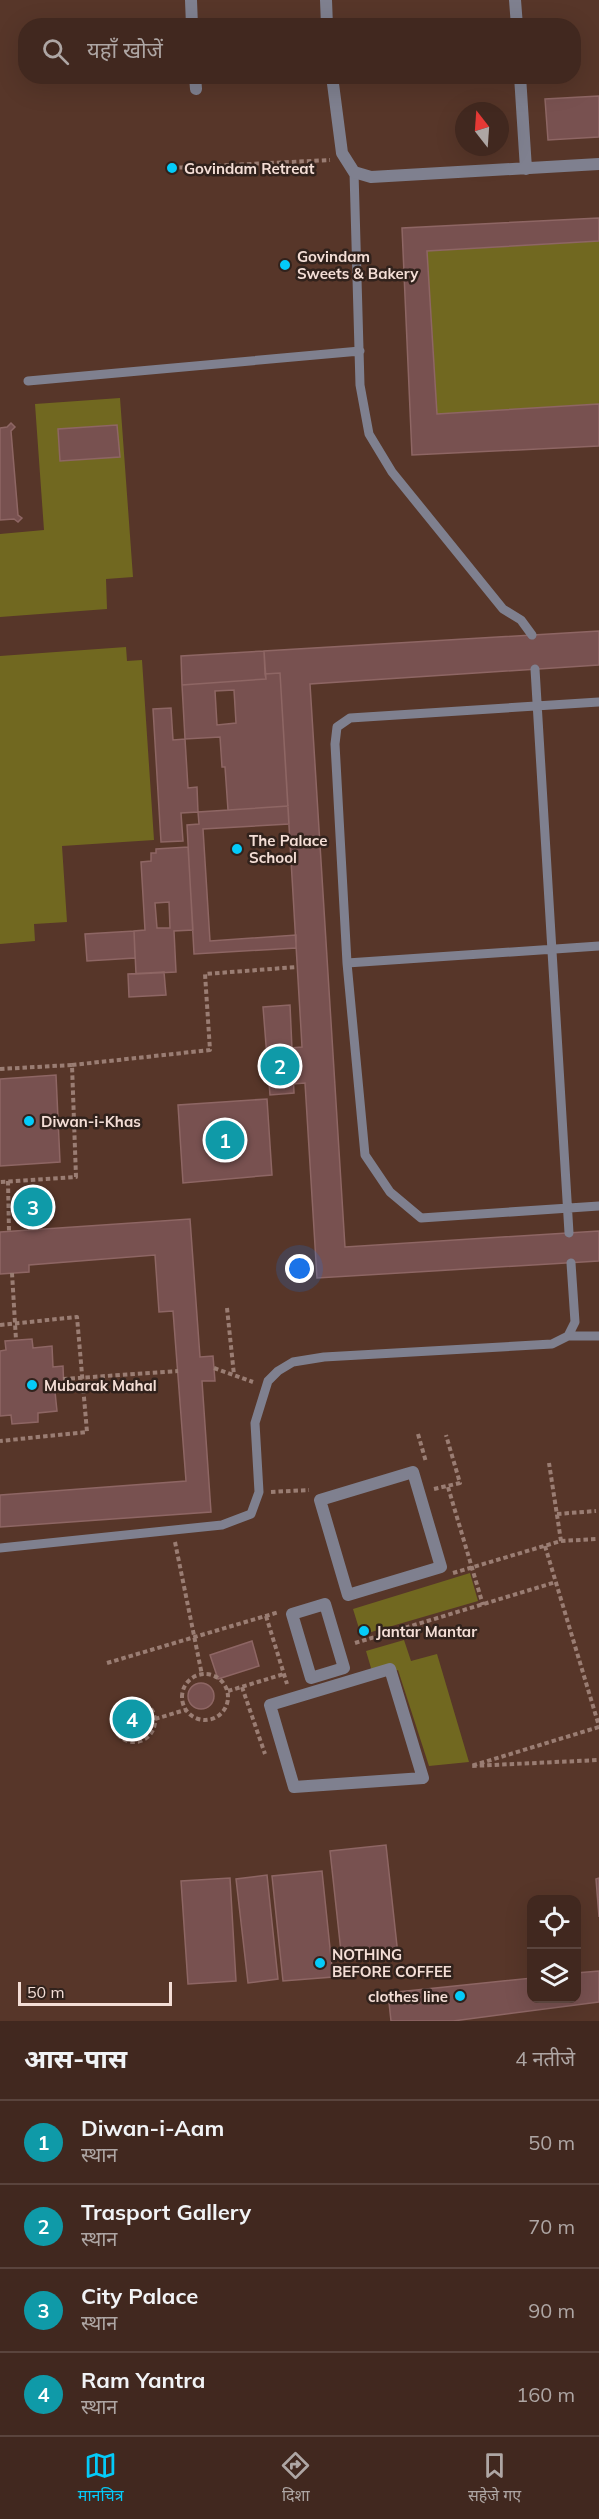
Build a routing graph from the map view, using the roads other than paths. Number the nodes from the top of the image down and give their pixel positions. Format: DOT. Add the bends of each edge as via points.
graph roads {
  1 [pos="190,0"];
  2 [pos="326,0"];
  3 [pos="515,0"];
  4 [pos="191,18"];
  5 [pos="327,18"];
  6 [pos="516,18"];
  7 [pos="333,84"];
  8 [pos="521,84"];
  9 [pos="599,164"];
  10 [pos="526,169"];
  11 [pos="354,172"];
  12 [pos="360,351"];
  13 [pos="28,381"];
  14 [pos="532,635"];
  15 [pos="535,669"];
  16 [pos="599,702"];
  17 [pos="538,707"];
  18 [pos="599,946"];
  19 [pos="551,949"];
  20 [pos="347,963"];
  21 [pos="599,1206"];
  22 [pos="567,1208"];
  23 [pos="569,1233"];
  24 [pos="571,1263"];
  25 [pos="568,1336"];
  26 [pos="599,1336"];
  27 [pos="320,1500"];
  28 [pos="0,1548"];
  29 [pos="289,1612"];
  30 [pos="291,1698"];
  1 -- 4 [label="street"];
  2 -- 5 [label="street"];
  3 -- 6 [label="street"];
  7 -- 11 [label="street" via="342,153"];
  8 -- 10 [label="street"];
  9 -- 10 [label="street"];
  10 -- 11 [label="street" via="371,177"];
  11 -- 12 [label="lane"];
  12 -- 13 [label="lane"];
  12 -- 14 [label="lane" via="360,385 369,434 392,472 503,609 521,620"];
  15 -- 17 [label="lane"];
  16 -- 17 [label="lane"];
  17 -- 19 [label="lane"];
  17 -- 20 [label="lane" via="350,718 337,727"];
  18 -- 19 [label="lane"];
  19 -- 20 [label="lane"];
  19 -- 22 [label="lane"];
  20 -- 22 [label="lane" via="365,1155 390,1192 421,1218"];
  21 -- 22 [label="lane"];
  22 -- 23 [label="lane"];
  24 -- 25 [label="lane" via="576,1322"];
  25 -- 26 [label="lane"];
  25 -- 28 [label="lane" via="552,1344 522,1347 293,1362 268,1381 255,1423 259,1492 251,1514 222,1525"];
  27 -- 27 [label="street" via="413,1472 441,1567 348,1595"];
  29 -- 29 [label="street" via="311,1678 344,1668 325,1604"];
  30 -- 30 [label="street" via="270,1705 294,1787 423,1778 390,1669"];
}
